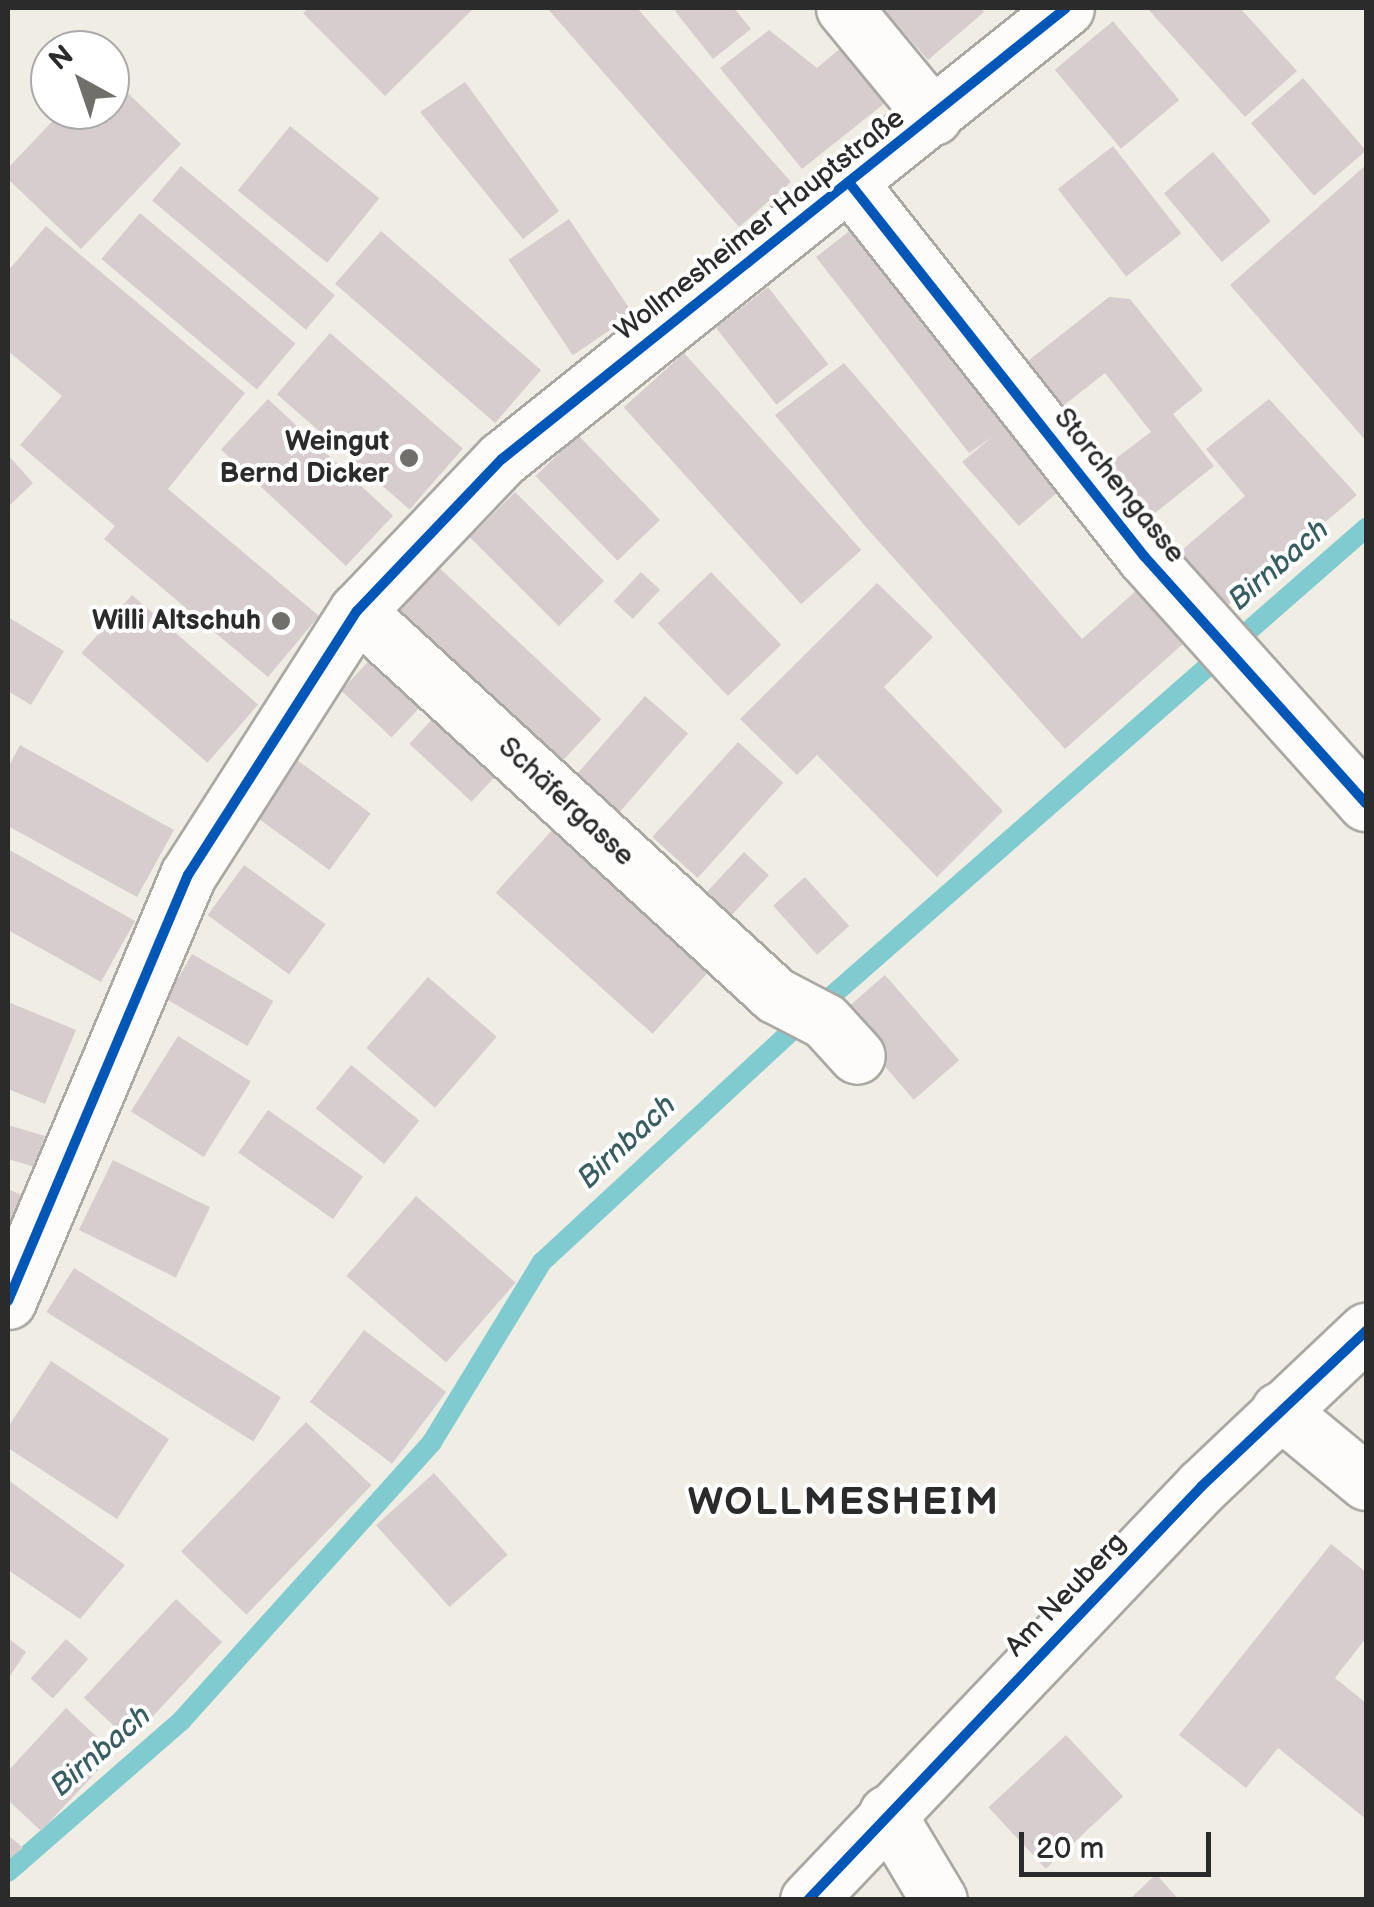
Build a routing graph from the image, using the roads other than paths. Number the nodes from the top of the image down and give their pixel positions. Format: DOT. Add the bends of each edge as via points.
graph roads {
  1 [pos="844,8"];
  2 [pos="1066,8"];
  3 [pos="934,117"];
  4 [pos="851,185"];
  5 [pos="357,610"];
  6 [pos="1366,803"];
  7 [pos="841,1039"];
  8 [pos="8,1302"];
  9 [pos="1366,1332"];
  10 [pos="1279,1410"];
  11 [pos="1366,1482"];
  12 [pos="887,1813"];
  13 [pos="808,1900"];
  14 [pos="939,1900"];
  1 -- 3 [label="street"];
  2 -- 3 [label="street, Wollmesheimer Hauptstraße"];
  3 -- 4 [label="street, Wollmesheimer Hauptstraße"];
  4 -- 5 [label="street, Wollmesheimer Hauptstraße" via="502,458"];
  4 -- 6 [label="street, Storchengasse" via="1203,623"];
  5 -- 7 [label="street, Schäfergasse" via="775,994"];
  5 -- 8 [label="street, Wollmesheimer Hauptstraße" via="188,876"];
  9 -- 10 [label="street, Am Neuberg"];
  10 -- 11 [label="street"];
  10 -- 12 [label="street, Am Neuberg"];
  12 -- 13 [label="street, Am Neuberg"];
  12 -- 14 [label="street"];
}
